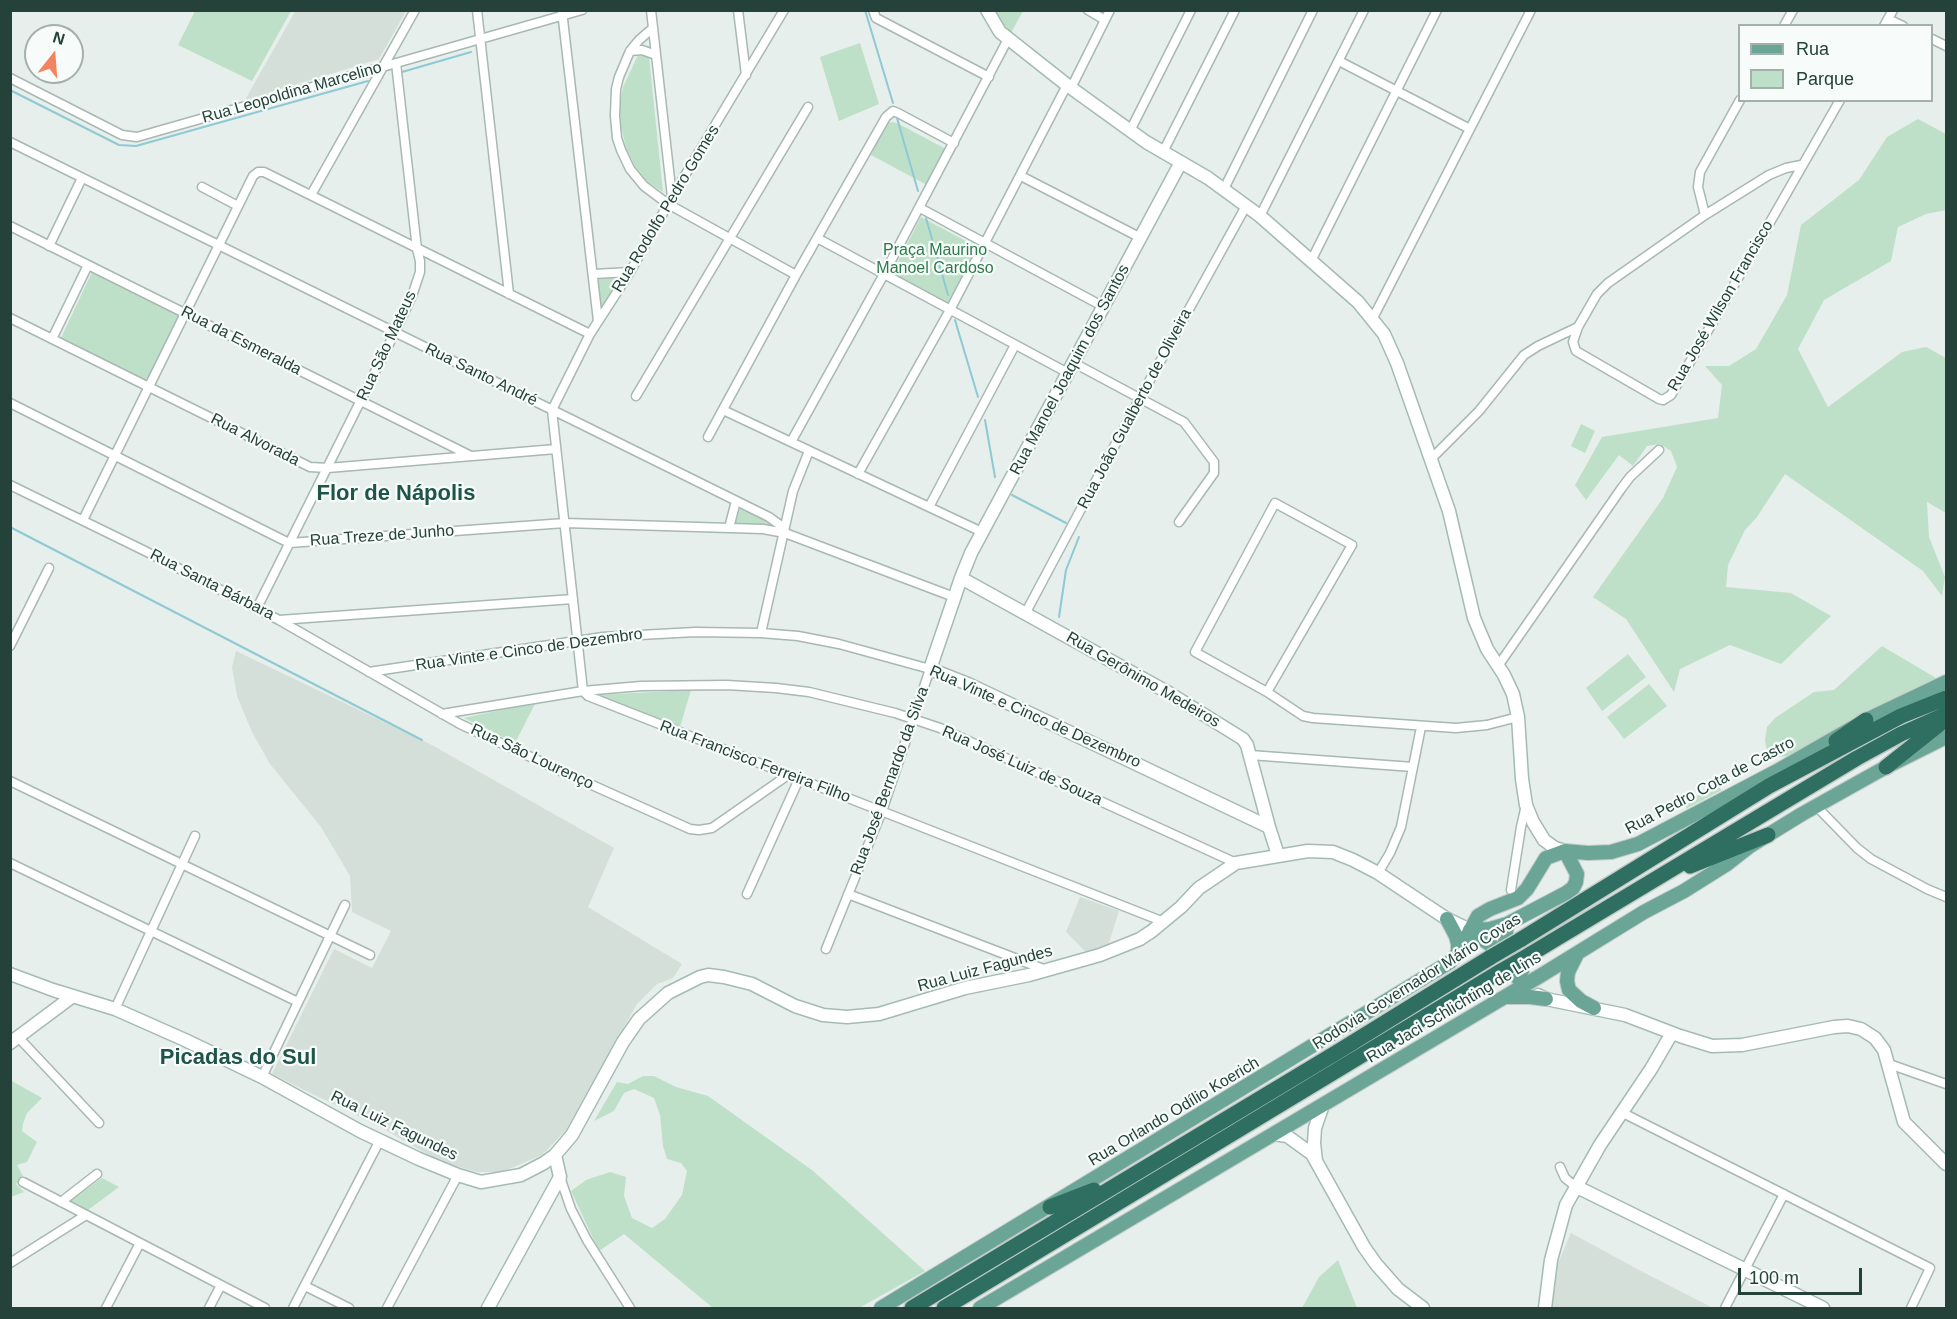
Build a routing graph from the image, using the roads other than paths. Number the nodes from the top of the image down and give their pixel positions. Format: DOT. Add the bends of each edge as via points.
graph roads {
  1 [pos="414,10"];
  2 [pos="477,10"];
  3 [pos="582,10"];
  4 [pos="651,10"];
  5 [pos="738,10"];
  6 [pos="784,10"];
  7 [pos="873,10"];
  8 [pos="987,10"];
  9 [pos="1088,10"];
  10 [pos="1110,10"];
  11 [pos="1191,10"];
  12 [pos="1235,10"];
  13 [pos="1313,10"];
  14 [pos="1364,10"];
  15 [pos="1437,10"];
  16 [pos="1531,10"];
  17 [pos="1793,10"];
  18 [pos="562,13"];
  19 [pos="1105,20"];
  20 [pos="1785,24"];
  21 [pos="653,28"];
  22 [pos="1008,39"];
  23 [pos="480,40"];
  24 [pos="630,51"];
  25 [pos="656,55"];
  26 [pos="1339,61"];
  27 [pos="396,63"];
  28 [pos="383,67"];
  29 [pos="746,75"];
  30 [pos="989,77"];
  31 [pos="10,78"];
  32 [pos="1069,87"];
  33 [pos="1397,91"];
  34 [pos="1739,102"];
  35 [pos="1839,102"];
  36 [pos="808,107"];
  37 [pos="1470,129"];
  38 [pos="1130,131"];
  39 [pos="10,142"];
  40 [pos="954,142"];
  41 [pos="1162,152"];
  42 [pos="1181,162"];
  43 [pos="1801,165"];
  44 [pos="1021,176"];
  45 [pos="82,178"];
  46 [pos="201,187"];
  47 [pos="1224,189"];
  48 [pos="311,195"];
  49 [pos="670,201"];
  50 [pos="238,206"];
  51 [pos="1246,206"];
  52 [pos="920,207"];
  53 [pos="1704,215"];
  54 [pos="1260,216"];
  55 [pos="10,226"];
  56 [pos="817,238"];
  57 [pos="1141,238"];
  58 [pos="729,239"];
  59 [pos="986,243"];
  60 [pos="219,245"];
  61 [pos="50,246"];
  62 [pos="417,249"];
  63 [pos="1311,261"];
  64 [pos="88,265"];
  65 [pos="630,272"];
  66 [pos="594,274"];
  67 [pos="884,274"];
  68 [pos="796,275"];
  69 [pos="509,294"];
  70 [pos="1104,307"];
  71 [pos="950,310"];
  72 [pos="185,314"];
  73 [pos="1373,318"];
  74 [pos="11,320"];
  75 [pos="598,321"];
  76 [pos="1578,327"];
  77 [pos="395,332"];
  78 [pos="590,334"];
  79 [pos="52,339"];
  80 [pos="1015,345"];
  81 [pos="1071,368"];
  82 [pos="149,387"];
  83 [pos="636,396"];
  84 [pos="1140,398"];
  85 [pos="361,401"];
  86 [pos="10,403"];
  87 [pos="552,410"];
  88 [pos="723,410"];
  89 [pos="708,437"];
  90 [pos="791,442"];
  91 [pos="556,449"];
  92 [pos="1659,450"];
  93 [pos="809,451"];
  94 [pos="115,456"];
  95 [pos="471,456"];
  96 [pos="1431,459"];
  97 [pos="328,468"];
  98 [pos="858,474"];
  99 [pos="10,485"];
  100 [pos="736,501"];
  101 [pos="929,507"];
  102 [pos="83,520"];
  103 [pos="1179,522"];
  104 [pos="565,523"];
  105 [pos="729,528"];
  106 [pos="982,532"];
  107 [pos="785,534"];
  108 [pos="289,543"];
  109 [pos="49,568"];
  110 [pos="961,578"];
  111 [pos="954,597"];
  112 [pos="573,599"];
  113 [pos="257,608"];
  114 [pos="1025,614"];
  115 [pos="279,620"];
  116 [pos="761,633"];
  117 [pos="577,641"];
  118 [pos="10,646"];
  119 [pos="1498,666"];
  120 [pos="930,669"];
  121 [pos="369,672"];
  122 [pos="1947,682"];
  123 [pos="583,691"];
  124 [pos="1267,692"];
  125 [pos="1947,698"];
  126 [pos="442,714"];
  127 [pos="1947,714"];
  128 [pos="1518,717"];
  129 [pos="914,718"];
  130 [pos="1947,719"];
  131 [pos="1866,720"];
  132 [pos="1421,727"];
  133 [pos="1946,738"];
  134 [pos="1250,755"];
  135 [pos="1413,767"];
  136 [pos="1886,767"];
  137 [pos="789,775"];
  138 [pos="799,779"];
  139 [pos="10,781"];
  140 [pos="1769,786"];
  141 [pos="1526,805"];
  142 [pos="1816,806"];
  143 [pos="882,811"];
  144 [pos="1269,827"];
  145 [pos="1768,835"];
  146 [pos="195,836"];
  147 [pos="1565,851"];
  148 [pos="1278,855"];
  149 [pos="1236,863"];
  150 [pos="10,864"];
  151 [pos="182,864"];
  152 [pos="1378,873"];
  153 [pos="1648,883"];
  154 [pos="1511,890"];
  155 [pos="747,894"];
  156 [pos="848,894"];
  157 [pos="1947,897"];
  158 [pos="345,905"];
  159 [pos="1447,919"];
  160 [pos="1164,922"];
  161 [pos="1507,924"];
  162 [pos="1470,930"];
  163 [pos="150,931"];
  164 [pos="330,936"];
  165 [pos="826,949"];
  166 [pos="1458,953"];
  167 [pos="1577,954"];
  168 [pos="370,956"];
  169 [pos="1047,970"];
  170 [pos="10,974"];
  171 [pos="1526,985"];
  172 [pos="73,996"];
  173 [pos="1504,997"];
  174 [pos="1546,999"];
  175 [pos="298,1002"];
  176 [pos="1594,1008"];
  177 [pos="115,1009"];
  178 [pos="1672,1033"];
  179 [pos="14,1040"];
  180 [pos="1889,1064"];
  181 [pos="262,1077"];
  182 [pos="1947,1084"];
  183 [pos="1323,1105"];
  184 [pos="1621,1112"];
  185 [pos="99,1123"];
  186 [pos="1274,1134"];
  187 [pos="380,1140"];
  188 [pos="555,1155"];
  189 [pos="1316,1162"];
  190 [pos="1947,1164"];
  191 [pos="1560,1167"];
  192 [pos="97,1173"];
  193 [pos="458,1175"];
  194 [pos="1131,1176"];
  195 [pos="560,1178"];
  196 [pos="23,1182"];
  197 [pos="1575,1186"];
  198 [pos="1784,1194"];
  199 [pos="61,1202"];
  200 [pos="1050,1207"];
  201 [pos="86,1215"];
  202 [pos="140,1243"];
  203 [pos="12,1259"];
  204 [pos="1746,1270"];
  205 [pos="221,1285"];
  206 [pos="305,1286"];
  207 [pos="106,1308"];
  208 [pos="209,1308"];
  209 [pos="265,1308"];
  210 [pos="293,1308"];
  211 [pos="349,1308"];
  212 [pos="387,1308"];
  213 [pos="488,1308"];
  214 [pos="630,1308"];
  215 [pos="881,1308"];
  216 [pos="912,1308"];
  217 [pos="944,1308"];
  218 [pos="980,1308"];
  219 [pos="1423,1308"];
  220 [pos="1545,1308"];
  221 [pos="1725,1308"];
  222 [pos="1823,1308"];
  223 [pos="1911,1308"];
  1 -- 28 [label="street"];
  2 -- 23 [label="street"];
  3 -- 18 [label="street, Rua Leopoldina Marcelino"];
  4 -- 21 [label="street"];
  5 -- 29 [label="street"];
  6 -- 29 [label="street, Rua Rodolfo Pedro Gomes"];
  7 -- 30 [label="street" via="876,18"];
  8 -- 22 [label="main road"];
  9 -- 19 [label="street"];
  10 -- 19 [label="street"];
  11 -- 38 [label="street"];
  12 -- 41 [label="street"];
  13 -- 47 [label="street"];
  14 -- 26 [label="street"];
  15 -- 33 [label="street"];
  16 -- 37 [label="street"];
  17 -- 20 [label="street"];
  18 -- 23 [label="street, Rua Leopoldina Marcelino"];
  18 -- 66 [label="street"];
  19 -- 32 [label="street"];
  21 -- 24 [label="street"];
  21 -- 25 [label="street"];
  22 -- 30 [label="street"];
  22 -- 32 [label="main road"];
  23 -- 27 [label="street, Rua Leopoldina Marcelino"];
  23 -- 69 [label="street"];
  24 -- 25 [label="street"];
  24 -- 49 [label="street" via="616,89 617,138 636,177 653,194"];
  25 -- 49 [label="street"];
  26 -- 33 [label="street"];
  26 -- 54 [label="street"];
  27 -- 28 [label="street, Rua Leopoldina Marcelino"];
  27 -- 62 [label="street, Rua São Mateus"];
  28 -- 31 [label="street, Rua Leopoldina Marcelino" via="137,137 122,135"];
  28 -- 48 [label="street"];
  29 -- 49 [label="street, Rua Rodolfo Pedro Gomes"];
  30 -- 40 [label="street"];
  32 -- 38 [label="main road"];
  32 -- 44 [label="street"];
  33 -- 37 [label="street"];
  33 -- 63 [label="street"];
  34 -- 53 [label="street" via="1700,172 1698,187"];
  35 -- 43 [label="street, Rua José Wilson Francisco"];
  36 -- 58 [label="street"];
  37 -- 73 [label="street"];
  38 -- 41 [label="main road"];
  39 -- 45 [label="street, Rua Santo André"];
  40 -- 52 [label="street"];
  40 -- 56 [label="street" via="898,113 888,114"];
  41 -- 42 [label="main road"];
  42 -- 47 [label="main road"];
  42 -- 57 [label="main road, Rua Manoel Joaquim dos Santos"];
  43 -- 53 [label="street" via="1769,175"];
  43 -- 76 [label="street, Rua José Wilson Francisco" via="1667,399 1659,399 1582,356 1573,342"];
  44 -- 57 [label="street"];
  44 -- 59 [label="street"];
  45 -- 60 [label="street, Rua Santo André"];
  45 -- 61 [label="street"];
  46 -- 50 [label="street"];
  47 -- 51 [label="main road"];
  48 -- 50 [label="street" via="264,171 253,176"];
  48 -- 62 [label="street"];
  49 -- 58 [label="street"];
  49 -- 65 [label="street, Rua Rodolfo Pedro Gomes"];
  50 -- 60 [label="street"];
  51 -- 54 [label="main road"];
  51 -- 84 [label="street, Rua João Gualberto de Oliveira"];
  52 -- 59 [label="street"];
  52 -- 67 [label="street"];
  53 -- 76 [label="street" via="1608,283"];
  54 -- 63 [label="main road"];
  55 -- 61 [label="street, Rua da Esmeralda"];
  56 -- 67 [label="street"];
  56 -- 68 [label="street"];
  57 -- 70 [label="main road, Rua Manoel Joaquim dos Santos"];
  58 -- 68 [label="street"];
  58 -- 83 [label="street"];
  59 -- 70 [label="street"];
  59 -- 71 [label="street"];
  60 -- 72 [label="street"];
  60 -- 77 [label="street, Rua Santo André"];
  61 -- 64 [label="street, Rua da Esmeralda"];
  62 -- 69 [label="street"];
  62 -- 77 [label="street, Rua São Mateus" via="420,272"];
  63 -- 73 [label="main road"];
  64 -- 72 [label="street, Rua da Esmeralda"];
  64 -- 79 [label="street"];
  65 -- 66 [label="street"];
  65 -- 75 [label="street, Rua Rodolfo Pedro Gomes"];
  66 -- 75 [label="street"];
  67 -- 71 [label="street"];
  67 -- 90 [label="street"];
  68 -- 88 [label="street"];
  69 -- 78 [label="street"];
  70 -- 81 [label="main road, Rua Manoel Joaquim dos Santos"];
  71 -- 80 [label="street"];
  71 -- 98 [label="street"];
  72 -- 82 [label="street"];
  72 -- 85 [label="street, Rua da Esmeralda"];
  73 -- 96 [label="main road" via="1388,342"];
  74 -- 79 [label="street, Rua Alvorada"];
  75 -- 78 [label="street, Rua Rodolfo Pedro Gomes"];
  76 -- 96 [label="street" via="1524,355 1479,411"];
  77 -- 85 [label="street, Rua São Mateus"];
  77 -- 87 [label="street, Rua Santo André"];
  78 -- 87 [label="street, Rua Rodolfo Pedro Gomes"];
  79 -- 82 [label="street, Rua Alvorada"];
  80 -- 81 [label="street"];
  80 -- 101 [label="street"];
  81 -- 84 [label="street"];
  81 -- 106 [label="main road, Rua Manoel Joaquim dos Santos"];
  82 -- 94 [label="street"];
  82 -- 97 [label="street, Rua Alvorada" via="305,466"];
  84 -- 103 [label="street" via="1184,422 1214,462 1214,473"];
  84 -- 114 [label="street, Rua João Gualberto de Oliveira"];
  85 -- 95 [label="street, Rua da Esmeralda"];
  85 -- 97 [label="street, Rua São Mateus"];
  86 -- 94 [label="street, Rua Treze de Junho"];
  87 -- 91 [label="street"];
  87 -- 100 [label="street, Rua Santo André"];
  88 -- 89 [label="street"];
  88 -- 90 [label="street"];
  90 -- 93 [label="street"];
  91 -- 95 [label="street, Rua Alvorada"];
  91 -- 104 [label="street"];
  92 -- 119 [label="street" via="1621,489"];
  93 -- 98 [label="street"];
  93 -- 107 [label="street" via="793,491"];
  94 -- 102 [label="street"];
  94 -- 108 [label="street, Rua Treze de Junho"];
  95 -- 97 [label="street, Rua Alvorada"];
  96 -- 119 [label="main road" via="1460,552 1471,609"];
  97 -- 108 [label="street, Rua São Mateus"];
  98 -- 101 [label="street"];
  99 -- 102 [label="street, Rua Santa Bárbara"];
  100 -- 105 [label="street"];
  100 -- 107 [label="street, Rua Santo André" via="775,520"];
  101 -- 106 [label="street"];
  102 -- 113 [label="street, Rua Santa Bárbara"];
  104 -- 105 [label="street, Rua Treze de Junho"];
  104 -- 108 [label="street, Rua Treze de Junho"];
  104 -- 112 [label="street"];
  105 -- 107 [label="street, Rua Treze de Junho"];
  106 -- 110 [label="main road, Rua Manoel Joaquim dos Santos"];
  107 -- 111 [label="street, Rua Santo André"];
  107 -- 116 [label="street"];
  108 -- 113 [label="street, Rua São Mateus"];
  109 -- 118 [label="street"];
  110 -- 111 [label="main road, Rua José Bernardo da Silva"];
  110 -- 114 [label="main road, Rua Gerônimo Medeiros"];
  111 -- 120 [label="main road, Rua José Bernardo da Silva"];
  112 -- 115 [label="street, Rua Santa Bárbara"];
  112 -- 117 [label="street"];
  113 -- 115 [label="street, Rua Santa Bárbara"];
  114 -- 134 [label="main road, Rua Gerônimo Medeiros" via="1237,734"];
  115 -- 121 [label="street, Rua São Lourenço"];
  116 -- 117 [label="street, Rua Vinte e Cinco de Dezembro" via="663,633"];
  116 -- 120 [label="street, Rua Vinte e Cinco de Dezembro" via="828,642"];
  117 -- 121 [label="street, Rua Vinte e Cinco de Dezembro"];
  117 -- 123 [label="street"];
  119 -- 128 [label="main road" via="1511,687"];
  120 -- 129 [label="street, Rua José Bernardo da Silva"];
  120 -- 144 [label="main road, Rua Vinte e Cinco de Dezembro"];
  121 -- 126 [label="street, Rua São Lourenço"];
  122 -- 131 [label="main road, Rua Pedro Cota de Castro"];
  123 -- 126 [label="street, Rua José Luiz de Souza"];
  123 -- 129 [label="street, Rua José Luiz de Souza" via="670,685 776,688 809,692"];
  123 -- 137 [label="street, Rua Francisco Ferreira Filho" via="596,700"];
  124 -- 124 [label="street" via="1352,545 1275,503 1195,652"];
  124 -- 132 [label="street" via="1302,716"];
  125 -- 140 [label="highway, Rodovia Governador Mário Covas" via="1901,716"];
  126 -- 137 [label="street, Rua São Lourenço" via="690,829 712,828"];
  127 -- 153 [label="highway, Rodovia Governador Mário Covas" via="1867,752"];
  128 -- 132 [label="street" via="1471,727"];
  128 -- 141 [label="main road"];
  129 -- 143 [label="street, Rua José Bernardo da Silva"];
  129 -- 149 [label="street, Rua José Luiz de Souza"];
  130 -- 136 [label="highway"];
  131 -- 140 [label="highway"];
  131 -- 147 [label="main road, Rua Pedro Cota de Castro" via="1638,844 1611,852"];
  132 -- 135 [label="street"];
  133 -- 136 [label="main road, Rua Jaci Schlichting de Lins"];
  134 -- 135 [label="street"];
  134 -- 144 [label="main road, Rua Gerônimo Medeiros"];
  135 -- 152 [label="street" via="1401,827"];
  136 -- 142 [label="main road, Rua Jaci Schlichting de Lins"];
  137 -- 138 [label="street, Rua Francisco Ferreira Filho"];
  138 -- 143 [label="street, Rua Francisco Ferreira Filho"];
  138 -- 155 [label="street"];
  139 -- 151 [label="street"];
  140 -- 194 [label="highway, Rodovia Governador Mário Covas, bridge"];
  141 -- 147 [label="main road" via="1544,840"];
  141 -- 154 [label="street"];
  142 -- 145 [label="main road, Rua Jaci Schlichting de Lins"];
  142 -- 157 [label="street" via="1871,859"];
  143 -- 156 [label="street, Rua José Bernardo da Silva"];
  143 -- 160 [label="street, Rua Francisco Ferreira Filho"];
  144 -- 148 [label="main road"];
  145 -- 153 [label="highway"];
  145 -- 167 [label="main road, Rua Jaci Schlichting de Lins" via="1693,886"];
  146 -- 151 [label="street"];
  147 -- 161 [label="main road" via="1577,874 1573,888"];
  147 -- 162 [label="main road" via="1546,858 1522,894 1478,916"];
  148 -- 149 [label="main road, Rua Luiz Fagundes"];
  148 -- 152 [label="main road, Rua Luiz Fagundes" via="1333,852"];
  149 -- 160 [label="main road, Rua Luiz Fagundes" via="1198,888"];
  150 -- 163 [label="street"];
  151 -- 163 [label="street"];
  151 -- 164 [label="street"];
  152 -- 159 [label="main road, Rua Luiz Fagundes"];
  153 -- 217 [label="highway, Rodovia Governador Mário Covas, bridge"];
  156 -- 165 [label="street, Rua José Bernardo da Silva"];
  156 -- 169 [label="street"];
  158 -- 164 [label="street"];
  159 -- 162 [label="main road, Rua Luiz Fagundes"];
  159 -- 166 [label="main road"];
  160 -- 169 [label="main road, Rua Luiz Fagundes" via="1127,945"];
  161 -- 162 [label="main road"];
  161 -- 171 [label="main road" via="1505,942 1523,972"];
  162 -- 166 [label="main road, Rua Orlando Odílio Koerich"];
  162 -- 171 [label="main road, Rua Luiz Fagundes" via="1492,946"];
  163 -- 175 [label="street"];
  163 -- 177 [label="street"];
  164 -- 168 [label="street"];
  164 -- 175 [label="street"];
  166 -- 200 [label="main road, Rua Orlando Odílio Koerich" via="1440,969"];
  167 -- 171 [label="main road, Rua Jaci Schlichting de Lins"];
  167 -- 176 [label="main road" via="1568,972 1569,990"];
  169 -- 188 [label="main road, Rua Luiz Fagundes" via="965,988 887,1012 847,1017 823,1015 795,1006 737,979 700,977 668,993 639,1019 572,1135"];
  170 -- 172 [label="main road, Rua Luiz Fagundes"];
  171 -- 173 [label="main road, Rua Jaci Schlichting de Lins"];
  171 -- 174 [label="main road, Rua Luiz Fagundes"];
  172 -- 177 [label="main road, Rua Luiz Fagundes"];
  172 -- 179 [label="main road"];
  173 -- 174 [label="main road"];
  173 -- 183 [label="main road, Rua Jaci Schlichting de Lins"];
  174 -- 176 [label="main road, Rua Luiz Fagundes"];
  175 -- 181 [label="street"];
  176 -- 178 [label="main road, Rua Luiz Fagundes" via="1625,1014"];
  177 -- 181 [label="main road, Rua Luiz Fagundes"];
  178 -- 180 [label="main road, Rua Luiz Fagundes" via="1705,1045 1724,1047 1848,1026 1875,1038"];
  178 -- 184 [label="main road"];
  179 -- 185 [label="street"];
  180 -- 182 [label="street"];
  180 -- 190 [label="main road, Rua Luiz Fagundes" via="1904,1122"];
  181 -- 187 [label="main road, Rua Luiz Fagundes"];
  183 -- 186 [label="main road, Rua Jaci Schlichting de Lins"];
  183 -- 189 [label="main road" via="1314,1143"];
  184 -- 197 [label="main road"];
  184 -- 198 [label="street"];
  186 -- 189 [label="main road" via="1298,1143"];
  186 -- 218 [label="main road, Rua Jaci Schlichting de Lins"];
  187 -- 193 [label="main road, Rua Luiz Fagundes"];
  187 -- 206 [label="street"];
  188 -- 193 [label="main road, Rua Luiz Fagundes" via="522,1175 498,1180 481,1182"];
  188 -- 195 [label="main road"];
  189 -- 219 [label="main road" via="1376,1264 1398,1289"];
  191 -- 197 [label="street"];
  192 -- 199 [label="street"];
  193 -- 212 [label="street"];
  194 -- 200 [label="highway"];
  194 -- 216 [label="highway, Rodovia Governador Mário Covas"];
  195 -- 213 [label="main road"];
  195 -- 214 [label="street" via="582,1231"];
  196 -- 199 [label="street"];
  197 -- 204 [label="main road"];
  197 -- 220 [label="main road" via="1551,1260"];
  198 -- 204 [label="street"];
  198 -- 223 [label="street" via="1930,1268"];
  199 -- 201 [label="street"];
  200 -- 215 [label="main road, Rua Orlando Odílio Koerich"];
  201 -- 202 [label="street"];
  201 -- 203 [label="street"];
  202 -- 205 [label="street"];
  202 -- 207 [label="street"];
  204 -- 221 [label="street"];
  204 -- 222 [label="main road"];
  205 -- 208 [label="street"];
  205 -- 209 [label="street"];
  206 -- 210 [label="street"];
  206 -- 211 [label="street"];
}
